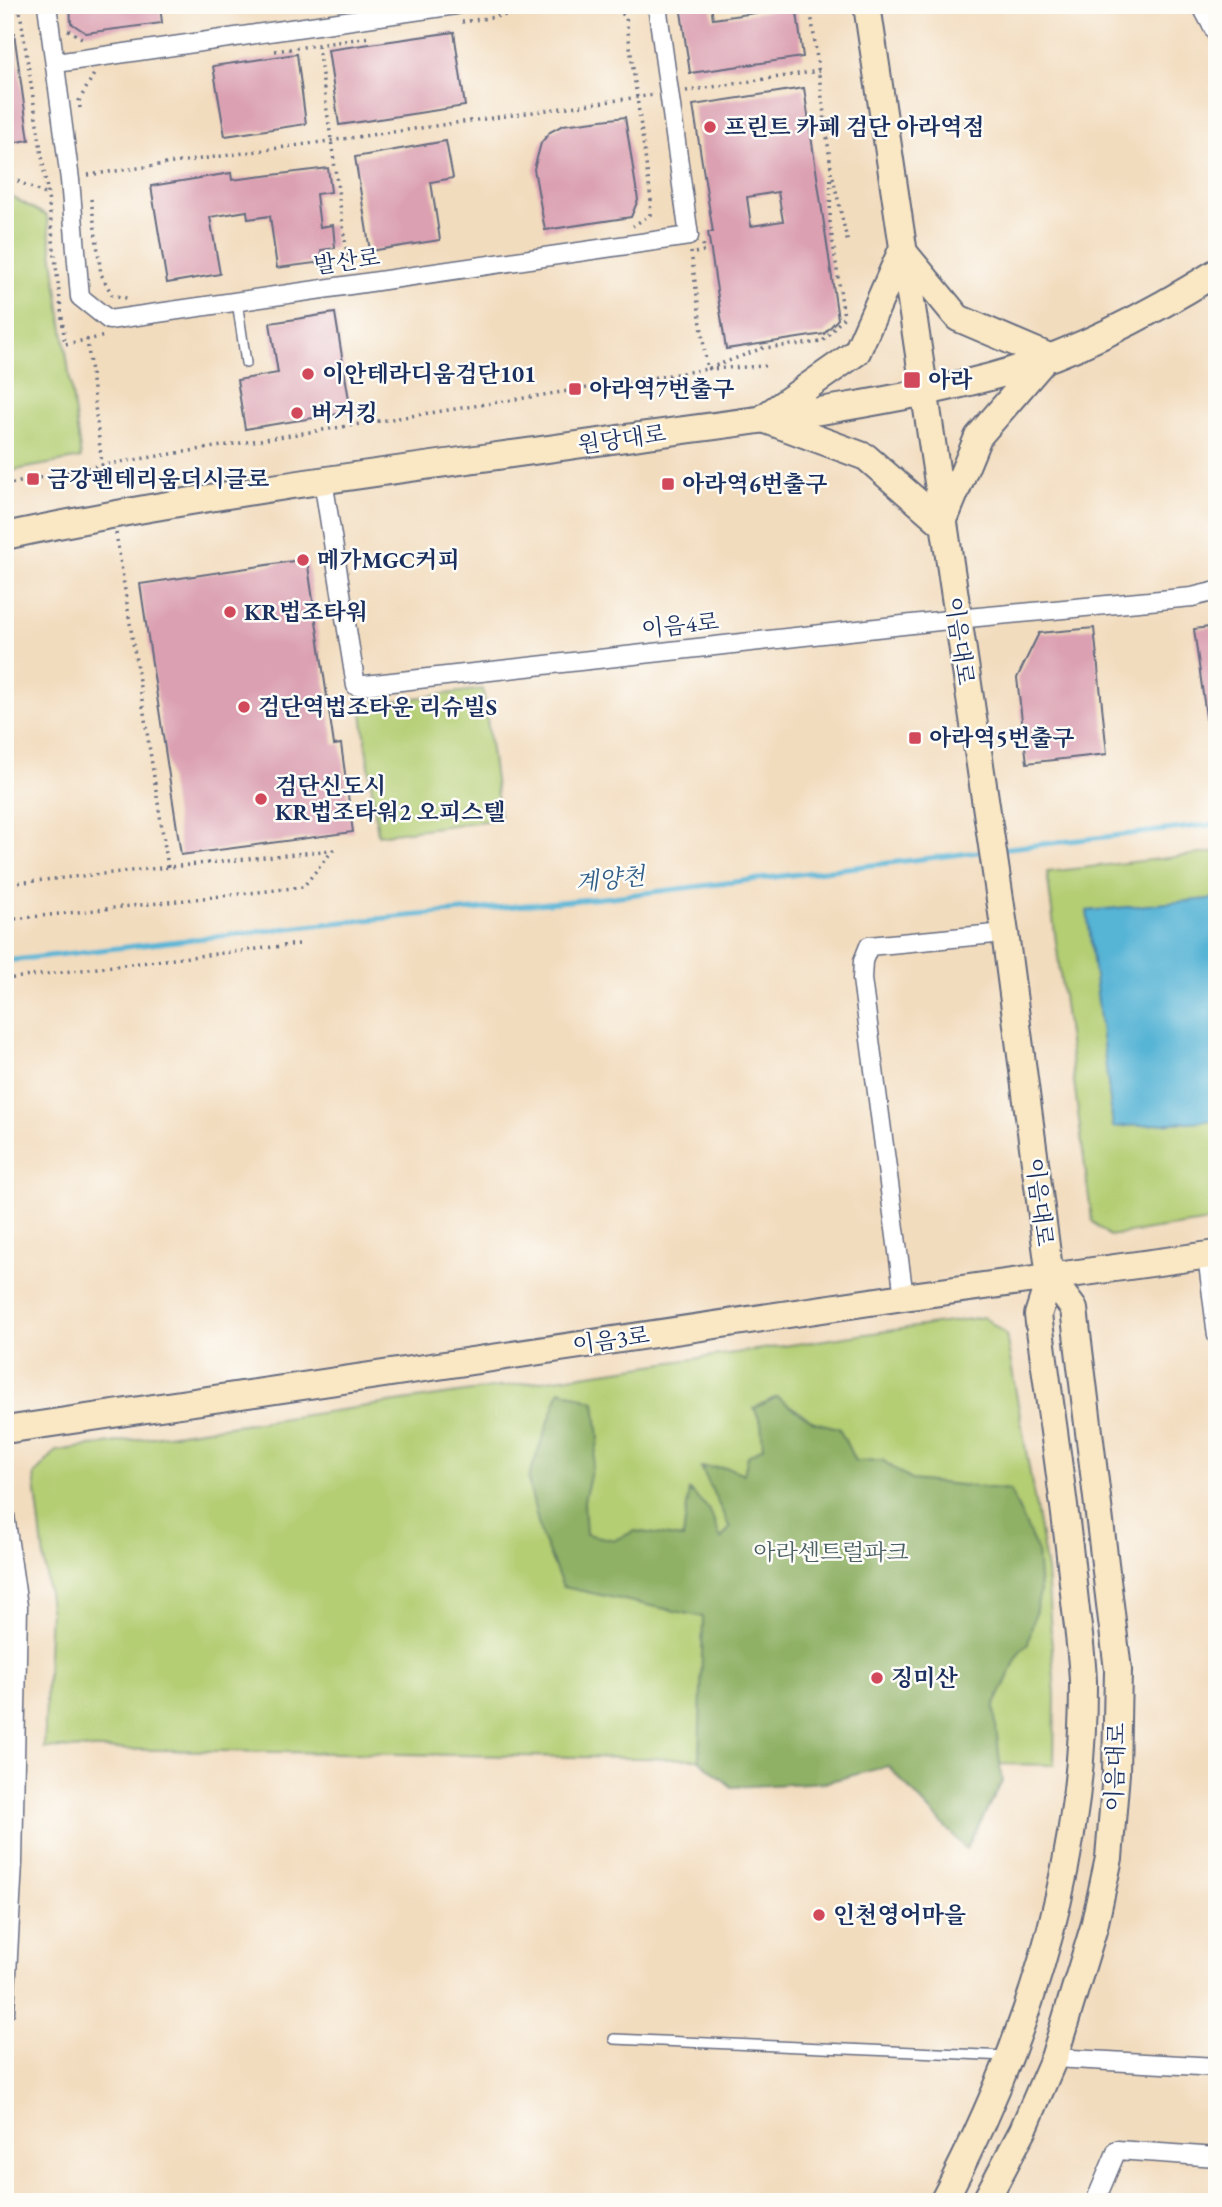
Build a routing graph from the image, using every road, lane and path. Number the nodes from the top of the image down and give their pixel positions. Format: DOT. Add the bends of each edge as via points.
graph roads {
  1 [pos="19,5"];
  2 [pos="47,5"];
  3 [pos="456,5"];
  4 [pos="611,5"];
  5 [pos="657,5"];
  6 [pos="810,5"];
  7 [pos="867,5"];
  8 [pos="1202,5"];
  9 [pos="64,26"];
  10 [pos="315,26"];
  11 [pos="1217,35"];
  12 [pos="95,39"];
  13 [pos="56,63"];
  14 [pos="819,71"];
  15 [pos="669,93"];
  16 [pos="636,97"];
  17 [pos="79,101"];
  18 [pos="80,113"];
  19 [pos="330,142"];
  20 [pos="86,163"];
  21 [pos="831,168"];
  22 [pos="5,175"];
  23 [pos="88,175"];
  24 [pos="48,196"];
  25 [pos="632,227"];
  26 [pos="694,242"];
  27 [pos="848,244"];
  28 [pos="902,250"];
  29 [pos="362,267"];
  30 [pos="349,269"];
  31 [pos="335,271"];
  32 [pos="1217,272"];
  33 [pos="137,300"];
  34 [pos="237,302"];
  35 [pos="112,335"];
  36 [pos="87,339"];
  37 [pos="1047,356"];
  38 [pos="246,363"];
  39 [pos="765,366"];
  40 [pos="707,369"];
  41 [pos="923,391"];
  42 [pos="762,419"];
  43 [pos="102,465"];
  44 [pos="323,480"];
  45 [pos="5,485"];
  46 [pos="113,513"];
  47 [pos="943,524"];
  48 [pos="5,536"];
  49 [pos="1217,591"];
  50 [pos="957,619"];
  51 [pos="168,867"];
  52 [pos="5,884"];
  53 [pos="5,920"];
  54 [pos="1005,933"];
  55 [pos="299,944"];
  56 [pos="5,979"];
  57 [pos="1212,1255"];
  58 [pos="1050,1277"];
  59 [pos="904,1297"];
  60 [pos="1217,1336"];
  61 [pos="5,1430"];
  62 [pos="5,1515"];
  63 [pos="9,1862"];
  64 [pos="5,2011"];
  65 [pos="614,2039"];
  66 [pos="1009,2057"];
  67 [pos="1054,2058"];
  68 [pos="1217,2067"];
  69 [pos="1217,2157"];
  70 [pos="943,2202"];
  71 [pos="985,2202"];
  72 [pos="1095,2202"];
  1 -- 24 [label="path"];
  2 -- 13 [label="street, 발산로"];
  3 -- 10 [label="street"];
  4 -- 16 [label="path" via="626,17"];
  5 -- 15 [label="street"];
  6 -- 14 [label="path"];
  7 -- 28 [label="main road, 이음대로"];
  8 -- 11 [label="street"];
  9 -- 12 [label="path" via="82,41"];
  10 -- 13 [label="street"];
  10 -- 19 [label="path"];
  13 -- 34 [label="street, 발산로" via="80,296 108,320"];
  14 -- 15 [label="path"];
  14 -- 21 [label="path"];
  15 -- 16 [label="path"];
  15 -- 26 [label="street"];
  16 -- 19 [label="path"];
  16 -- 25 [label="path" via="652,200 650,215"];
  17 -- 18 [label="path"];
  19 -- 23 [label="path"];
  19 -- 30 [label="path"];
  20 -- 23 [label="path"];
  21 -- 27 [label="path"];
  21 -- 40 [label="path" via="830,223 844,317 822,342 763,348"];
  22 -- 24 [label="path"];
  23 -- 33 [label="path" via="101,274 112,295"];
  24 -- 36 [label="path" via="65,344"];
  26 -- 34 [label="street, 발산로"];
  26 -- 40 [label="path"];
  28 -- 37 [label="main road" via="958,318"];
  28 -- 41 [label="main road, 이음대로"];
  28 -- 42 [label="main road" via="857,352"];
  29 -- 30 [label="path"];
  30 -- 31 [label="path"];
  32 -- 37 [label="main road, 원당대로" via="1104,335"];
  34 -- 38 [label="lane"];
  35 -- 36 [label="path"];
  36 -- 43 [label="path"];
  37 -- 41 [label="main road, 원당대로" via="992,376"];
  37 -- 47 [label="main road" via="978,437"];
  39 -- 40 [label="path"];
  40 -- 43 [label="path"];
  41 -- 42 [label="main road, 원당대로"];
  41 -- 47 [label="main road, 이음대로"];
  42 -- 44 [label="main road, 원당대로"];
  42 -- 47 [label="main road" via="866,457"];
  43 -- 45 [label="path"];
  44 -- 46 [label="main road, 원당대로"];
  44 -- 50 [label="street, 이음4로" via="356,687"];
  46 -- 48 [label="main road, 원당대로"];
  46 -- 51 [label="path"];
  47 -- 50 [label="main road, 이음대로"];
  49 -- 50 [label="street, 이음4로"];
  50 -- 54 [label="main road, 이음대로"];
  51 -- 52 [label="path"];
  51 -- 53 [label="path" via="333,849 303,887"];
  54 -- 58 [label="main road, 이음대로"];
  54 -- 59 [label="street" via="869,946 863,961"];
  55 -- 56 [label="path"];
  57 -- 58 [label="main road, 이음3로"];
  57 -- 60 [label="street"];
  58 -- 59 [label="main road, 이음3로"];
  58 -- 66 [label="main road, 이음대로" via="1038,1315 1071,1558 1081,1667 1080,1770 1056,1915"];
  58 -- 67 [label="main road, 이음대로" via="1074,1308 1118,1670 1110,1858"];
  59 -- 61 [label="main road, 이음3로"];
  62 -- 63 [label="street" via="18,1606"];
  63 -- 64 [label="street"];
  65 -- 66 [label="lane"];
  66 -- 70 [label="main road, 이음대로" via="978,2135"];
  67 -- 68 [label="street"];
  67 -- 71 [label="main road, 이음대로"];
  69 -- 72 [label="street" via="1117,2150"];
}
